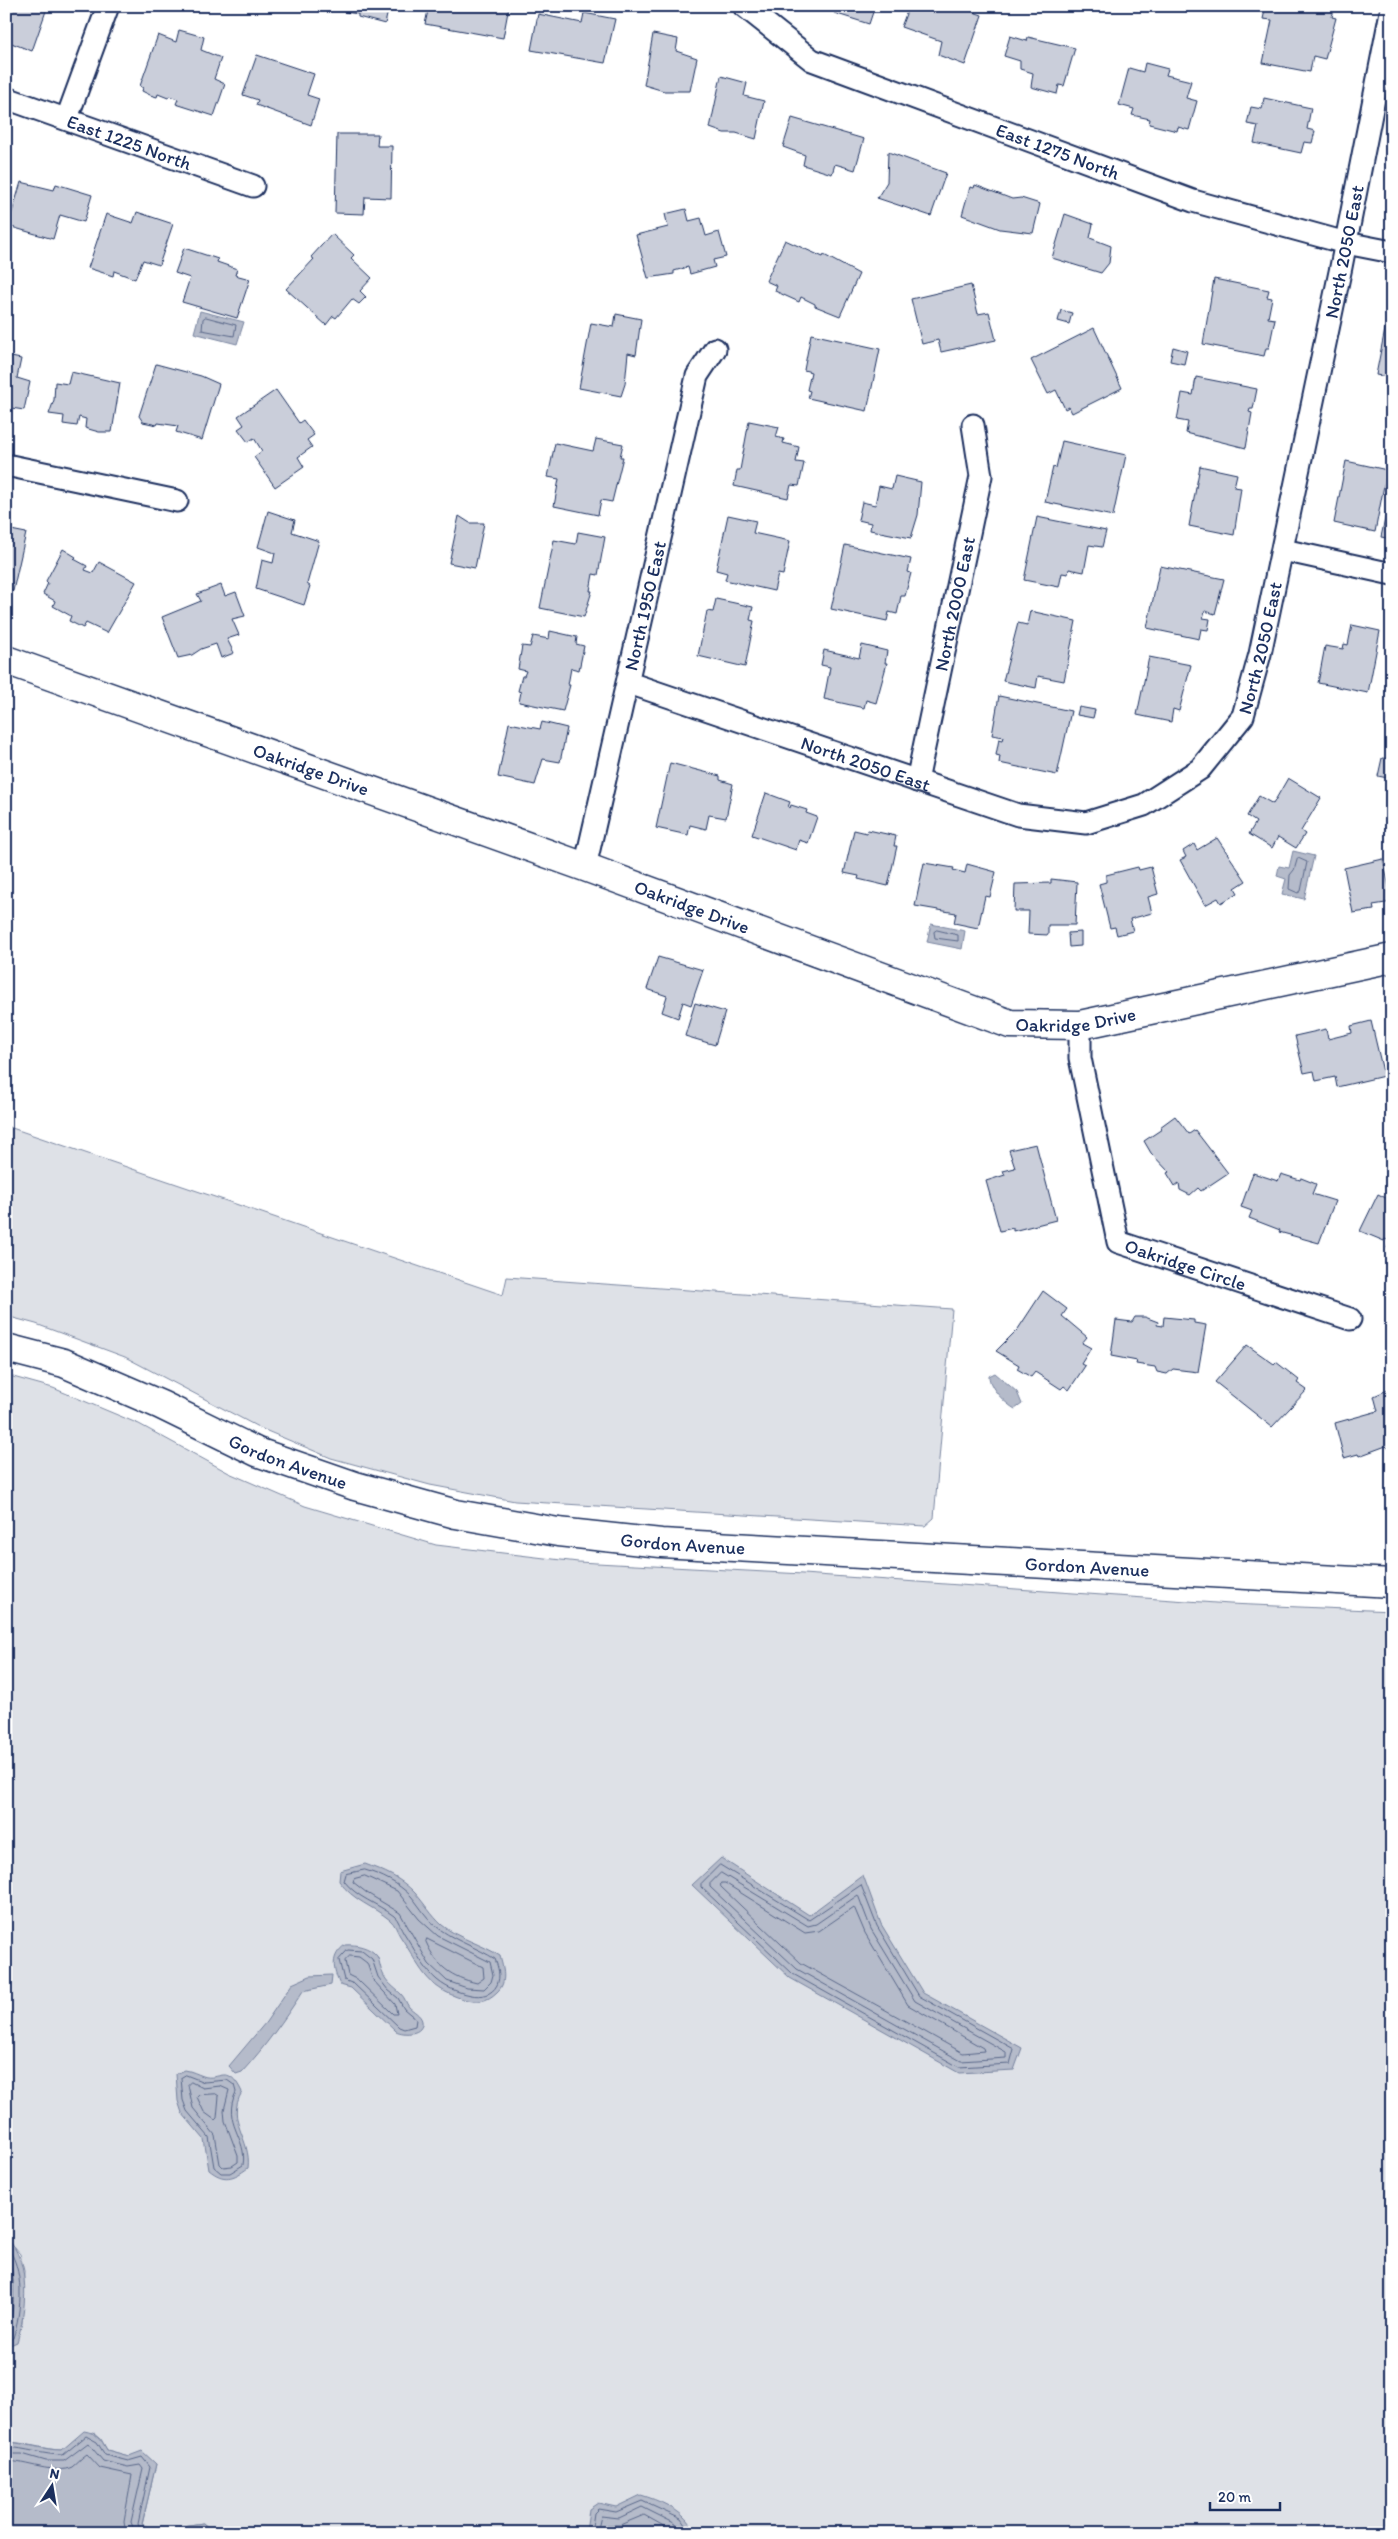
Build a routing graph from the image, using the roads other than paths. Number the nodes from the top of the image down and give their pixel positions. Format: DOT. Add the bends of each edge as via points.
graph roads {
  1 [pos="108,6"];
  2 [pos="745,7"];
  3 [pos="1392,7"];
  4 [pos="6,98"];
  5 [pos="67,118"];
  6 [pos="254,186"];
  7 [pos="1346,243"];
  8 [pos="1392,252"];
  9 [pos="715,349"];
  10 [pos="972,426"];
  11 [pos="6,465"];
  12 [pos="177,501"];
  13 [pos="1282,550"];
  14 [pos="1392,574"];
  15 [pos="6,660"];
  16 [pos="629,683"];
  17 [pos="917,780"];
  18 [pos="585,867"];
  19 [pos="1392,958"];
  20 [pos="1080,1025"];
  21 [pos="1350,1319"];
  22 [pos="6,1348"];
  23 [pos="1392,1583"];
  1 -- 5 [label="street"];
  2 -- 7 [label="street, East 1275 North" via="812,60 1193,201"];
  3 -- 7 [label="street, North 2050 East"];
  4 -- 5 [label="street, East 1225 North"];
  5 -- 6 [label="street, East 1225 North"];
  7 -- 8 [label="street, East 1275 North"];
  7 -- 13 [label="street, North 2050 East"];
  9 -- 16 [label="street, North 1950 East" via="697,376"];
  10 -- 17 [label="street, North 2000 East" via="981,476"];
  11 -- 12 [label="street"];
  13 -- 14 [label="street"];
  13 -- 17 [label="street, North 2050 East" via="1243,716 1200,769 1144,805 1086,823 1018,815"];
  15 -- 18 [label="street, Oakridge Drive"];
  16 -- 17 [label="street, North 2050 East"];
  16 -- 18 [label="street, North 1950 East"];
  18 -- 20 [label="street, Oakridge Drive" via="1010,1024"];
  19 -- 20 [label="street, Oakridge Drive"];
  20 -- 21 [label="street, Oakridge Circle" via="1080,1058 1118,1242"];
  22 -- 23 [label="street, Gordon Avenue" via="64,1363 257,1452 354,1486 456,1514 558,1532 671,1544"];
}
